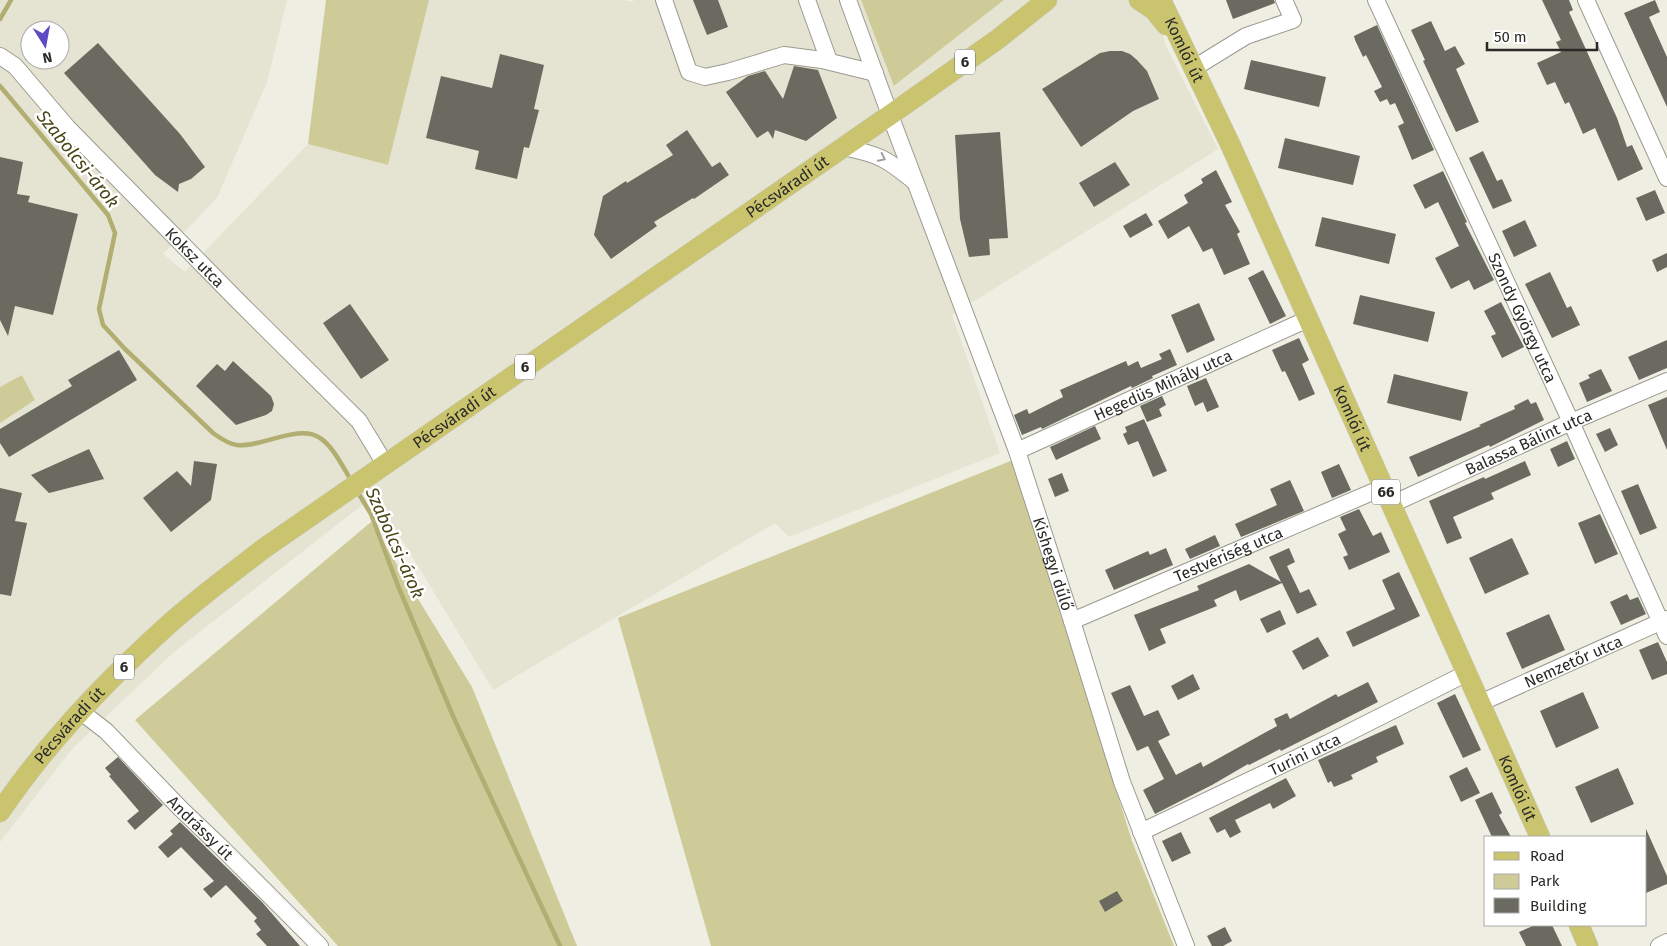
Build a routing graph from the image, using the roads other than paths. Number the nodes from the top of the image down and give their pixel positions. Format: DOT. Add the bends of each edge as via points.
graph roads {
  1 [pos="664,0"];
  2 [pos="807,0"];
  3 [pos="848,0"];
  4 [pos="1139,0"];
  5 [pos="1161,0"];
  6 [pos="1176,0"];
  7 [pos="1284,0"];
  8 [pos="1376,0"];
  9 [pos="1586,0"];
  10 [pos="1048,1"];
  11 [pos="1180,42"];
  12 [pos="0,56"];
  13 [pos="829,61"];
  14 [pos="1194,68"];
  15 [pos="875,73"];
  16 [pos="890,115"];
  17 [pos="842,147"];
  18 [pos="1667,178"];
  19 [pos="915,182"];
  20 [pos="1308,319"];
  21 [pos="1667,381"];
  22 [pos="1571,422"];
  23 [pos="1017,451"];
  24 [pos="385,464"];
  25 [pos="1388,495"];
  26 [pos="1072,621"];
  27 [pos="1665,625"];
  28 [pos="1468,673"];
  29 [pos="1480,703"];
  30 [pos="80,712"];
  31 [pos="0,812"];
  32 [pos="1141,832"];
  33 [pos="1540,836"];
  34 [pos="1579,926"];
  35 [pos="1667,942"];
  36 [pos="320,946"];
  37 [pos="1186,946"];
  38 [pos="1588,946"];
  39 [pos="1659,946"];
  1 -- 13 [label="street" via="690,72 705,77 784,54"];
  2 -- 13 [label="street"];
  3 -- 15 [label="street, Kishegyi dűlő"];
  4 -- 11 [label="main road" via="1154,10"];
  5 -- 11 [label="main road, Komlói út / 66"];
  6 -- 11 [label="main road"];
  7 -- 14 [label="street" via="1293,20 1246,36"];
  8 -- 22 [label="street, Szondy György utca"];
  9 -- 18 [label="street"];
  10 -- 16 [label="main road, Pécsváradi út / 6"];
  11 -- 14 [label="main road, Komlói út / 66"];
  12 -- 24 [label="street, Koksz utca" via="15,66 67,127 358,421"];
  13 -- 15 [label="street"];
  14 -- 20 [label="main road, Komlói út / 66"];
  15 -- 16 [label="street, Kishegyi dűlő"];
  16 -- 17 [label="main road, Pécsváradi út / 6"];
  16 -- 19 [label="street, Kishegyi dűlő"];
  17 -- 19 [label="street, one-way" via="885,159"];
  17 -- 24 [label="main road, Pécsváradi út / 6"];
  19 -- 23 [label="street, Kishegyi dűlő"];
  20 -- 23 [label="street, Hegedüs Mihály utca"];
  20 -- 25 [label="main road, Komlói út / 66"];
  21 -- 22 [label="street, Balassa Bálint utca"];
  22 -- 25 [label="street, Balassa Bálint utca"];
  22 -- 27 [label="street, Szondy György utca"];
  23 -- 26 [label="street, Kishegyi dűlő"];
  24 -- 30 [label="main road, Pécsváradi út / 6" via="264,549 169,625"];
  25 -- 26 [label="street, Testvériség utca"];
  25 -- 28 [label="main road, Komlói út / 66"];
  26 -- 32 [label="street, Kishegyi dűlő" via="1122,782"];
  27 -- 29 [label="street, Nemzetőr utca"];
  28 -- 29 [label="main road, Komlói út / 66"];
  28 -- 32 [label="street, Turini utca"];
  29 -- 33 [label="main road, Komlói út / 66"];
  30 -- 31 [label="main road, Pécsváradi út / 6"];
  30 -- 36 [label="street, Andrássy út" via="106,731"];
  32 -- 37 [label="street, Kishegyi dűlő"];
  34 -- 38 [label="main road"];
  35 -- 39 [label="street"];
}
